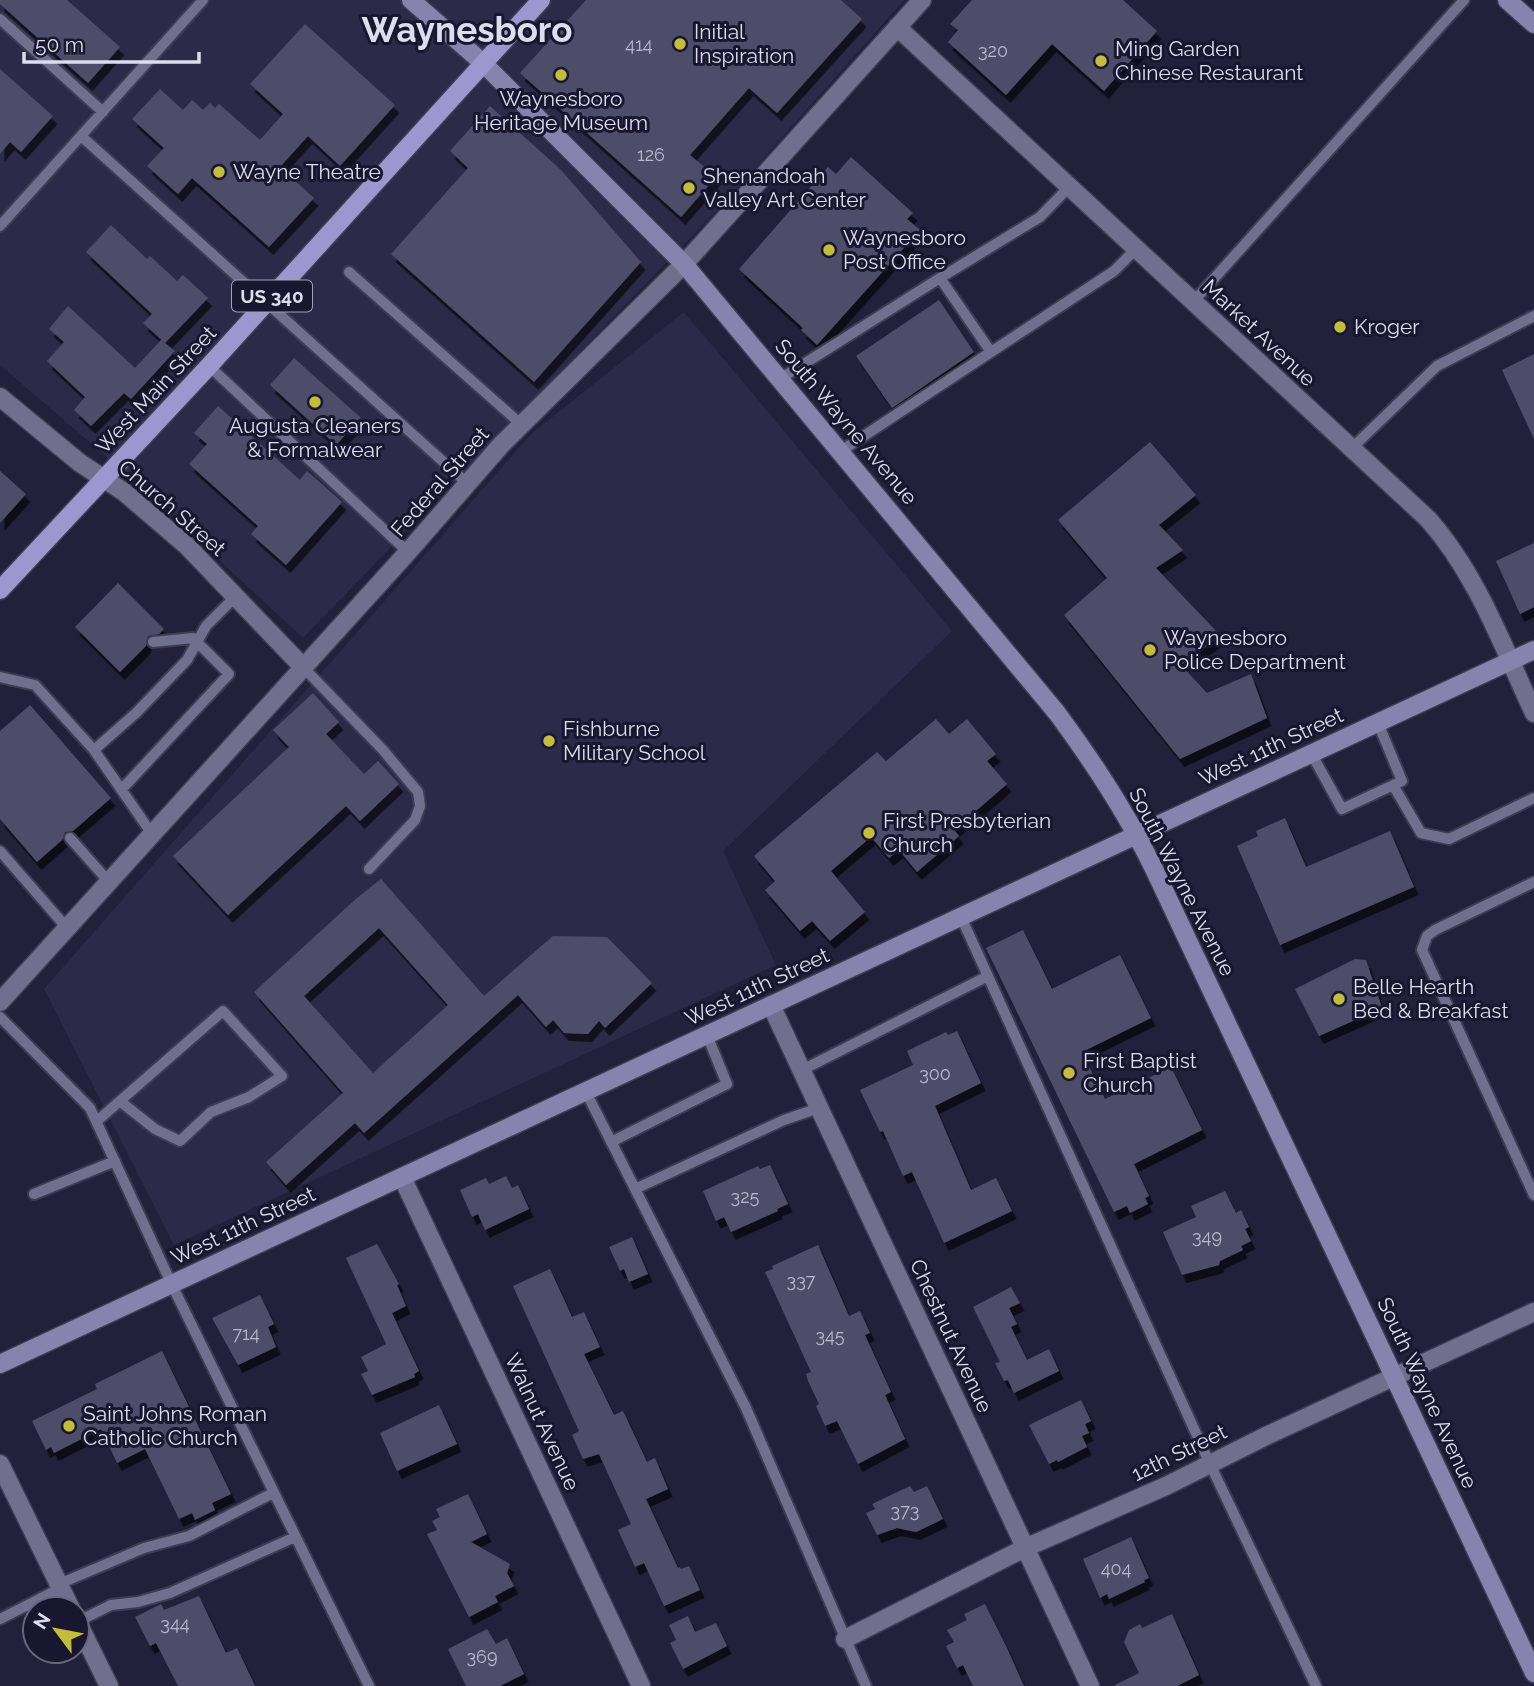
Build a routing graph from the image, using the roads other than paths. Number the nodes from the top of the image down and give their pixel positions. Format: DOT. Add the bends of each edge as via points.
graph roads {
  1 [pos="203,0"];
  2 [pos="411,0"];
  3 [pos="541,0"];
  4 [pos="922,0"];
  5 [pos="1464,0"];
  6 [pos="1507,0"];
  7 [pos="0,19"];
  8 [pos="1534,24"];
  9 [pos="897,27"];
  10 [pos="483,64"];
  11 [pos="103,112"];
  12 [pos="81,136"];
  13 [pos="1069,187"];
  14 [pos="0,226"];
  15 [pos="1136,249"];
  16 [pos="684,264"];
  17 [pos="349,272"];
  18 [pos="940,278"];
  19 [pos="267,302"];
  20 [pos="1193,302"];
  21 [pos="1534,316"];
  22 [pos="991,352"];
  23 [pos="209,366"];
  24 [pos="780,379"];
  25 [pos="0,397"];
  26 [pos="522,425"];
  27 [pos="1351,449"];
  28 [pos="841,451"];
  29 [pos="104,479"];
  30 [pos="468,484"];
  31 [pos="408,552"];
  32 [pos="0,590"];
  33 [pos="236,596"];
  34 [pos="197,640"];
  35 [pos="153,642"];
  36 [pos="1534,650"];
  37 [pos="1510,662"];
  38 [pos="303,667"];
  39 [pos="0,677"];
  40 [pos="1534,713"];
  41 [pos="1378,723"];
  42 [pos="94,750"];
  43 [pos="1311,753"];
  44 [pos="1393,785"];
  45 [pos="122,789"];
  46 [pos="1534,798"];
  47 [pos="152,834"];
  48 [pos="1138,835"];
  49 [pos="70,838"];
  50 [pos="0,851"];
  51 [pos="369,869"];
  52 [pos="108,882"];
  53 [pos="1534,882"];
  54 [pos="961,917"];
  55 [pos="67,928"];
  56 [pos="988,976"];
  57 [pos="0,1002"];
  58 [pos="771,1005"];
  59 [pos="0,1017"];
  60 [pos="707,1035"];
  61 [pos="802,1070"];
  62 [pos="586,1092"];
  63 [pos="121,1102"];
  64 [pos="819,1108"];
  65 [pos="96,1121"];
  66 [pos="611,1142"];
  67 [pos="115,1161"];
  68 [pos="402,1177"];
  69 [pos="635,1189"];
  70 [pos="34,1194"];
  71 [pos="1534,1195"];
  72 [pos="172,1284"];
  73 [pos="1534,1312"];
  74 [pos="0,1364"];
  75 [pos="1395,1378"];
  76 [pos="1210,1464"];
  77 [pos="0,1465"];
  78 [pos="273,1493"];
  79 [pos="295,1537"];
  80 [pos="1025,1548"];
  81 [pos="60,1586"];
  82 [pos="64,1595"];
  83 [pos="91,1615"];
  84 [pos="0,1619"];
  85 [pos="845,1639"];
  86 [pos="91,1650"];
  87 [pos="1534,1673"];
  88 [pos="109,1686"];
  89 [pos="369,1686"];
  90 [pos="641,1686"];
  91 [pos="866,1686"];
  92 [pos="1090,1686"];
  93 [pos="1316,1686"];
  1 -- 11 [label="lane"];
  2 -- 10 [label="main road, South Wayne Avenue"];
  3 -- 10 [label="main road, West Main Street / US 340"];
  4 -- 9 [label="street, Federal Street"];
  5 -- 20 [label="lane"];
  6 -- 8 [label="main road"];
  7 -- 11 [label="lane"];
  9 -- 13 [label="street, Market Avenue"];
  9 -- 16 [label="street, Federal Street"];
  10 -- 16 [label="main road, South Wayne Avenue"];
  10 -- 19 [label="main road, West Main Street / US 340"];
  11 -- 12 [label="lane"];
  12 -- 14 [label="lane"];
  12 -- 19 [label="lane"];
  13 -- 15 [label="street, Market Avenue"];
  13 -- 18 [label="lane" via="1040,217"];
  15 -- 20 [label="street, Market Avenue"];
  15 -- 22 [label="lane" via="1114,271"];
  16 -- 24 [label="main road, South Wayne Avenue"];
  16 -- 26 [label="street, Federal Street"];
  17 -- 26 [label="lane"];
  18 -- 22 [label="lane"];
  18 -- 24 [label="lane"];
  19 -- 23 [label="main road, West Main Street / US 340"];
  19 -- 30 [label="lane"];
  20 -- 27 [label="street, Market Avenue"];
  21 -- 27 [label="lane" via="1437,366"];
  22 -- 28 [label="lane"];
  23 -- 29 [label="main road, West Main Street / US 340"];
  23 -- 31 [label="lane"];
  24 -- 28 [label="main road, South Wayne Avenue"];
  25 -- 29 [label="street, Church Street"];
  26 -- 30 [label="street, Federal Street"];
  27 -- 37 [label="street, Market Avenue" via="1447,541 1463,564"];
  28 -- 48 [label="main road, South Wayne Avenue" via="1057,713"];
  29 -- 32 [label="main road, West Main Street / US 340"];
  29 -- 33 [label="street, Church Street" via="187,546"];
  30 -- 31 [label="street, Federal Street"];
  31 -- 38 [label="street, Federal Street"];
  33 -- 34 [label="lane"];
  33 -- 38 [label="street, Church Street"];
  34 -- 35 [label="lane"];
  34 -- 42 [label="lane" via="187,660"];
  34 -- 45 [label="lane" via="229,674"];
  36 -- 37 [label="main road, West 11th Street"];
  37 -- 40 [label="street, Market Avenue"];
  37 -- 41 [label="main road, West 11th Street"];
  38 -- 47 [label="street, Federal Street"];
  38 -- 51 [label="lane" via="404,772 420,799 415,820"];
  39 -- 42 [label="lane" via="35,685"];
  41 -- 43 [label="main road, West 11th Street"];
  41 -- 44 [label="lane" via="1402,781"];
  42 -- 45 [label="lane"];
  43 -- 44 [label="lane" via="1342,809"];
  43 -- 48 [label="main road, West 11th Street"];
  44 -- 46 [label="lane" via="1421,833 1449,839"];
  45 -- 47 [label="lane"];
  47 -- 52 [label="street, Federal Street"];
  48 -- 54 [label="main road, West 11th Street"];
  48 -- 75 [label="main road, South Wayne Avenue"];
  49 -- 52 [label="lane"];
  50 -- 55 [label="lane"];
  52 -- 55 [label="street, Federal Street"];
  53 -- 71 [label="lane" via="1435,930 1422,950"];
  54 -- 56 [label="lane"];
  54 -- 58 [label="main road, West 11th Street"];
  55 -- 57 [label="street, Federal Street"];
  56 -- 61 [label="lane"];
  56 -- 76 [label="lane"];
  58 -- 60 [label="main road, West 11th Street"];
  58 -- 61 [label="street, Chestnut Avenue"];
  59 -- 65 [label="lane" via="90,1108"];
  60 -- 62 [label="main road, West 11th Street"];
  60 -- 66 [label="lane" via="727,1084"];
  61 -- 64 [label="street, Chestnut Avenue"];
  62 -- 66 [label="lane"];
  62 -- 68 [label="main road, West 11th Street"];
  63 -- 63 [label="lane" via="223,1011 282,1076 249,1097 211,1112 180,1141 155,1129"];
  63 -- 65 [label="lane"];
  64 -- 69 [label="lane"];
  64 -- 80 [label="street, Chestnut Avenue"];
  65 -- 67 [label="lane"];
  66 -- 69 [label="lane"];
  67 -- 70 [label="lane"];
  67 -- 72 [label="lane"];
  68 -- 72 [label="main road, West 11th Street"];
  68 -- 90 [label="street, Walnut Avenue"];
  69 -- 85 [label="lane" via="746,1408"];
  72 -- 74 [label="main road, West 11th Street"];
  72 -- 78 [label="lane"];
  73 -- 75 [label="street, 12th Street"];
  75 -- 76 [label="street, 12th Street"];
  75 -- 87 [label="main road, South Wayne Avenue"];
  76 -- 80 [label="street, 12th Street"];
  76 -- 93 [label="lane"];
  77 -- 81 [label="street"];
  78 -- 79 [label="lane"];
  78 -- 81 [label="lane" via="189,1536 144,1548"];
  79 -- 83 [label="lane" via="170,1593 111,1605"];
  79 -- 89 [label="lane"];
  80 -- 85 [label="street, 12th Street"];
  80 -- 92 [label="street, Chestnut Avenue"];
  81 -- 82 [label="street"];
  81 -- 84 [label="lane"];
  85 -- 91 [label="lane"];
  86 -- 88 [label="street"];
}
